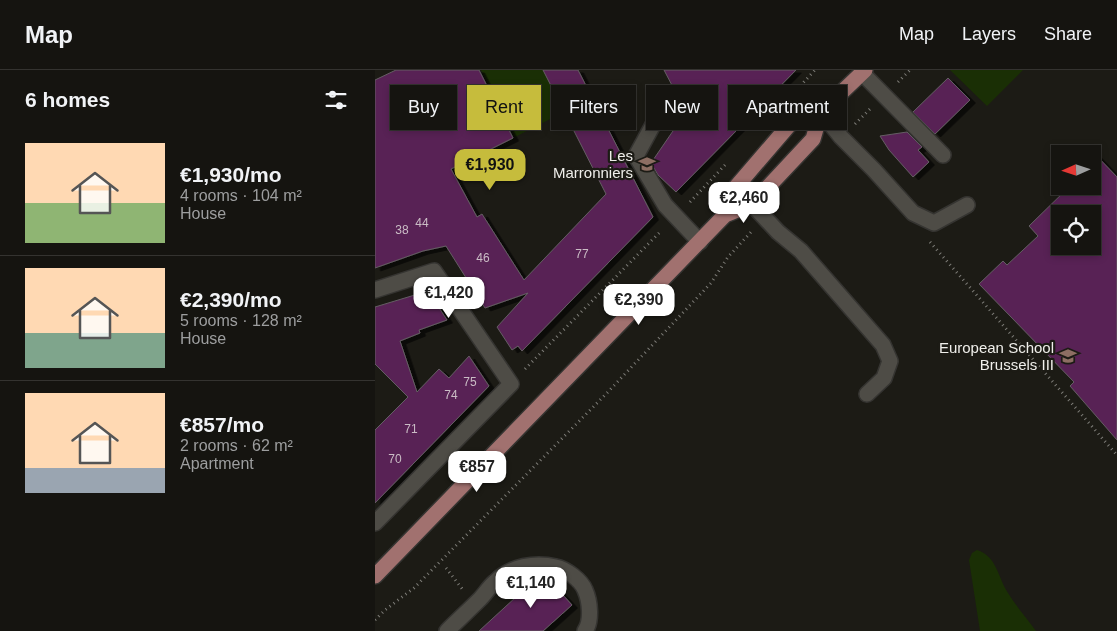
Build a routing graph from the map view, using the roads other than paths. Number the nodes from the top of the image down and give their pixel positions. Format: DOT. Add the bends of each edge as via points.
graph roads {
  1 [pos="863,71"];
  2 [pos="847,87"];
  3 [pos="650,130"];
  4 [pos="785,130"];
  5 [pos="816,130"];
  6 [pos="835,130"];
  7 [pos="943,155"];
  8 [pos="736,187"];
  9 [pos="752,204"];
  10 [pos="967,205"];
  11 [pos="725,215"];
  12 [pos="700,242"];
  13 [pos="375,290"];
  14 [pos="867,394"];
  15 [pos="375,523"];
  16 [pos="375,576"];
  17 [pos="447,631"];
  18 [pos="585,631"];
  1 -- 2 [label="main road"];
  1 -- 7 [label="street"];
  3 -- 12 [label="street" via="636,156 665,205"];
  4 -- 8 [label="main road"];
  5 -- 9 [label="main road" via="813,139"];
  6 -- 10 [label="street" via="913,213 934,224"];
  8 -- 9 [label="street"];
  8 -- 11 [label="main road"];
  9 -- 11 [label="main road"];
  9 -- 14 [label="street" via="801,251 883,345 890,361 884,378"];
  11 -- 12 [label="main road"];
  12 -- 16 [label="main road"];
  13 -- 15 [label="street" via="435,271 511,384"];
  17 -- 18 [label="street" via="509,572 530,565 546,565 562,568 585,589 589,626"];
}
